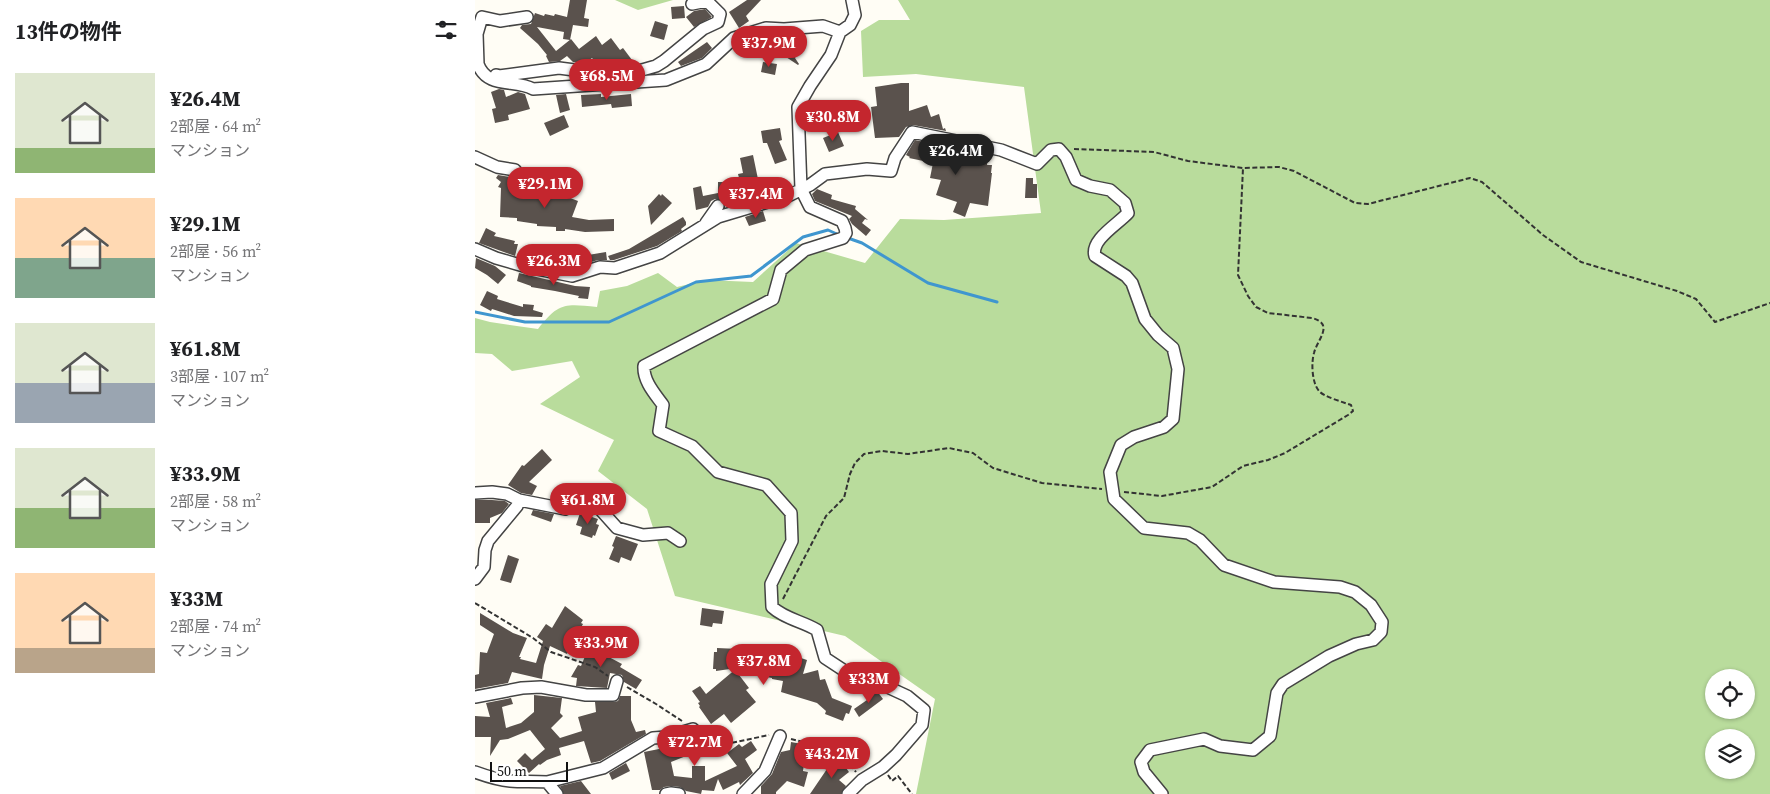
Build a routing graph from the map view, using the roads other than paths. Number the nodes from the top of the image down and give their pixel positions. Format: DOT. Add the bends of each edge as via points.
graph roads {
  1 [pos="852,0"];
  2 [pos="692,4"];
  3 [pos="478,15"];
  4 [pos="527,18"];
  5 [pos="839,32"];
  6 [pos="477,67"];
  7 [pos="475,157"];
  8 [pos="531,184"];
  9 [pos="801,189"];
  10 [pos="718,206"];
  11 [pos="704,227"];
  12 [pos="475,249"];
  13 [pos="475,493"];
  14 [pos="519,500"];
  15 [pos="680,541"];
  16 [pos="475,579"];
  17 [pos="617,682"];
  18 [pos="475,697"];
  19 [pos="693,729"];
  20 [pos="780,736"];
  21 [pos="475,772"];
  22 [pos="547,782"];
  23 [pos="557,794"];
  24 [pos="666,794"];
  25 [pos="679,794"];
  26 [pos="743,794"];
  27 [pos="848,794"];
  28 [pos="1162,794"];
  1 -- 5 [label="street" via="855,15 850,25"];
  2 -- 6 [label="street" via="707,1 720,14 718,22 703,29 656,66 621,76 559,68 499,76"];
  3 -- 4 [label="street" via="500,21"];
  3 -- 6 [label="street"];
  5 -- 6 [label="street" via="823,26 766,28 733,38 706,64 660,82 533,89 520,84 500,83 488,78"];
  5 -- 9 [label="street" via="831,55 798,107"];
  7 -- 8 [label="street" via="515,170"];
  9 -- 11 [label="street" via="719,217"];
  9 -- 27 [label="street" via="810,207 842,222 846,233 843,238 805,250 781,270 773,299 644,366 643,373 663,405 659,432 692,446 718,472 766,485 791,513 792,541 771,584 772,607 781,615 817,630 825,658 857,679 881,684 907,696 924,710 922,725 896,755"];
  9 -- 28 [label="street" via="825,174 867,169 891,171 895,158 912,132 1001,150 1037,164 1051,150 1059,149 1076,180 1110,190 1125,203 1128,213 1094,247 1095,256 1132,283 1145,318 1157,335 1173,348 1178,368 1173,420 1165,427 1121,445 1110,472 1114,499 1144,528 1189,532 1224,565 1274,582 1340,587 1355,592 1371,605 1382,622 1381,632 1373,640 1329,656 1283,684 1277,693 1270,736 1253,750 1220,746 1204,739 1150,750 1141,762 1144,772"];
  10 -- 11 [label="street"];
  11 -- 12 [label="street" via="661,253 615,268 600,267 572,276 527,268"];
  13 -- 14 [label="street" via="507,494"];
  14 -- 15 [label="street" via="565,509 590,498 617,528 643,535 668,533"];
  14 -- 16 [label="street" via="488,541 484,567"];
  17 -- 18 [label="street" via="613,695 586,695 541,687"];
  19 -- 22 [label="street" via="653,738 603,768"];
  20 -- 26 [label="street" via="765,771"];
  21 -- 22 [label="street" via="511,781"];
  22 -- 23 [label="street"];
  24 -- 25 [label="street"];
}
